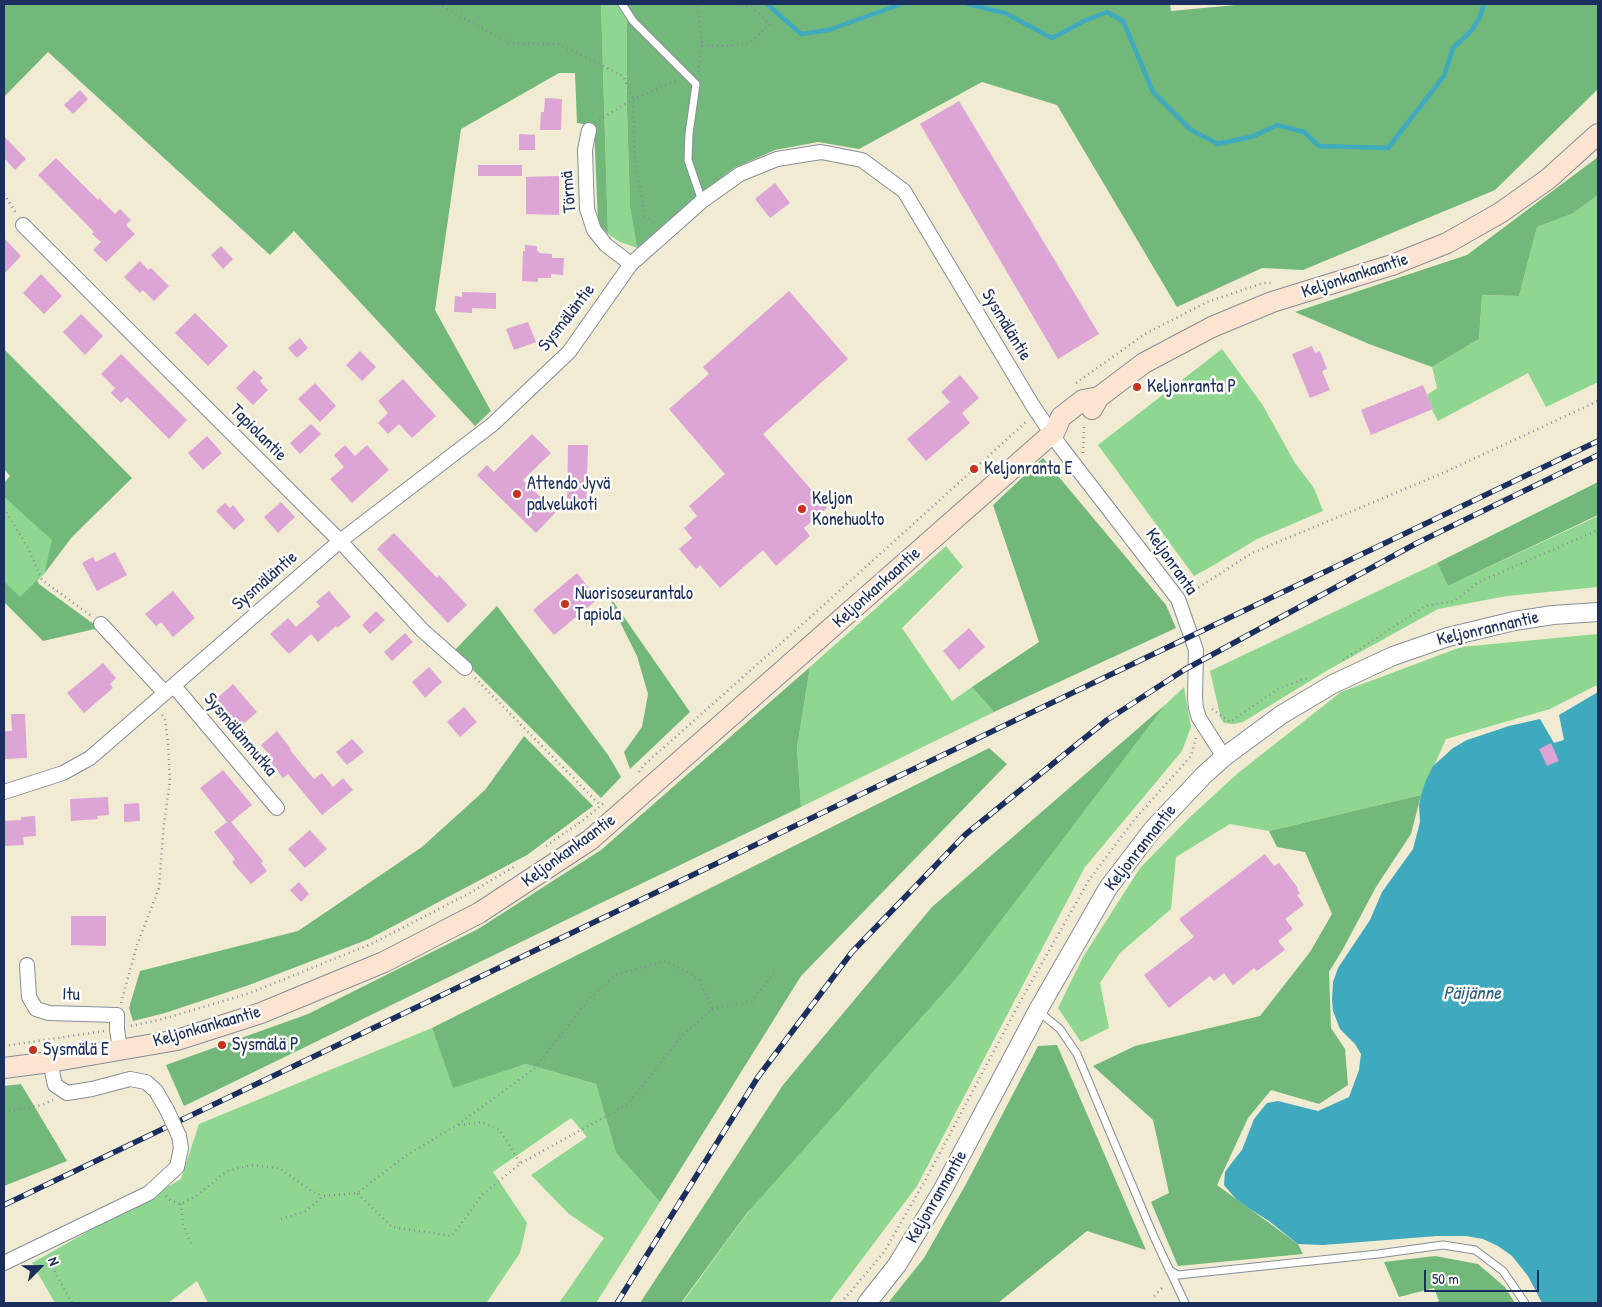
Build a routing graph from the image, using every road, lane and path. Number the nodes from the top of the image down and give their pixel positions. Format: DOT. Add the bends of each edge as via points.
graph roads {
  1 [pos="438,4"];
  2 [pos="622,4"];
  3 [pos="698,4"];
  4 [pos="736,4"];
  5 [pos="702,45"];
  6 [pos="688,76"];
  7 [pos="696,84"];
  8 [pos="633,100"];
  9 [pos="589,130"];
  10 [pos="1598,134"];
  11 [pos="4,194"];
  12 [pos="702,201"];
  13 [pos="23,225"];
  14 [pos="666,233"];
  15 [pos="631,264"];
  16 [pos="1273,282"];
  17 [pos="1074,384"];
  18 [pos="1598,401"];
  19 [pos="1038,412"];
  20 [pos="1054,432"];
  21 [pos="4,508"];
  22 [pos="1598,530"];
  23 [pos="340,541"];
  24 [pos="1178,599"];
  25 [pos="1598,612"];
  26 [pos="101,624"];
  27 [pos="1341,661"];
  28 [pos="466,668"];
  29 [pos="1316,675"];
  30 [pos="165,693"];
  31 [pos="1206,705"];
  32 [pos="1224,757"];
  33 [pos="636,778"];
  34 [pos="4,792"];
  35 [pos="608,800"];
  36 [pos="600,805"];
  37 [pos="277,808"];
  38 [pos="545,847"];
  39 [pos="521,863"];
  40 [pos="27,965"];
  41 [pos="775,972"];
  42 [pos="712,1009"];
  43 [pos="1038,1010"];
  44 [pos="117,1022"];
  45 [pos="4,1046"];
  46 [pos="120,1050"];
  47 [pos="50,1062"];
  48 [pos="4,1068"];
  49 [pos="67,1093"];
  50 [pos="4,1112"];
  51 [pos="457,1125"];
  52 [pos="520,1163"];
  53 [pos="156,1186"];
  54 [pos="357,1193"];
  55 [pos="323,1196"];
  56 [pos="181,1204"];
  57 [pos="281,1219"];
  58 [pos="40,1246"];
  59 [pos="192,1246"];
  60 [pos="4,1263"];
  61 [pos="1169,1270"];
  62 [pos="72,1303"];
  63 [pos="867,1303"];
  64 [pos="1185,1303"];
  65 [pos="1525,1303"];
  1 -- 8 [label="path" via="509,43 559,44 623,76"];
  2 -- 6 [label="lane" via="633,22"];
  3 -- 5 [label="path"];
  4 -- 5 [label="path" via="751,7 770,24 750,43"];
  5 -- 7 [label="path"];
  6 -- 7 [label="lane"];
  6 -- 8 [label="path"];
  7 -- 12 [label="lane" via="688,160"];
  8 -- 9 [label="path" via="600,119"];
  8 -- 14 [label="path" via="635,161 645,216"];
  9 -- 15 [label="street, Törmä" via="585,150 587,209 594,230 606,245"];
  10 -- 20 [label="main road, Keljonkankaantie" via="1548,179 1500,213 1447,244 1392,265 1272,302 1212,327 1144,363 1099,397 1092,411 1070,428"];
  11 -- 13 [label="path"];
  12 -- 14 [label="street, Sysmäläntie"];
  12 -- 19 [label="street, Sysmäläntie" via="740,174 777,159 822,152 862,160 904,191"];
  13 -- 23 [label="street, Tapiolantie"];
  14 -- 15 [label="street, Sysmäläntie"];
  15 -- 23 [label="street, Sysmäläntie" via="569,352 493,424"];
  16 -- 17 [label="path" via="1206,302 1145,334"];
  18 -- 24 [label="path" via="1443,473 1252,553"];
  19 -- 20 [label="street, Sysmäläntie"];
  19 -- 33 [label="path" via="644,765"];
  20 -- 24 [label="street, Keljonranta"];
  20 -- 46 [label="main road, Keljonkankaantie" via="590,840 479,913 384,962 261,1013 176,1040"];
  21 -- 26 [label="path" via="28,548 42,580"];
  22 -- 27 [label="path" via="1479,582 1454,601 1425,606"];
  23 -- 28 [label="street, Tapiolantie" via="422,630"];
  23 -- 30 [label="street, Sysmäläntie"];
  24 -- 32 [label="street, Keljonranta" via="1196,650 1196,708"];
  25 -- 32 [label="street, Keljonrannantie" via="1553,614 1514,621 1448,637 1393,656 1307,699"];
  26 -- 30 [label="street, Sysmälänmutka"];
  28 -- 36 [label="path"];
  29 -- 31 [label="path" via="1278,689 1230,722"];
  30 -- 34 [label="street, Sysmäläntie" via="90,758 63,773"];
  30 -- 37 [label="street, Sysmälänmutka"];
  30 -- 44 [label="path" via="170,781 159,888 138,945"];
  32 -- 43 [label="street, Keljonrannantie" via="1184,794 1133,853 1108,888"];
  35 -- 36 [label="path"];
  36 -- 38 [label="path"];
  39 -- 44 [label="path" via="371,944 250,993 163,1018"];
  40 -- 44 [label="street, Itu" via="28,997 36,1009"];
  41 -- 42 [label="path" via="752,1002"];
  42 -- 51 [label="path" via="699,979 666,961 617,974 590,998 534,1070"];
  42 -- 52 [label="path" via="682,1036 628,1104"];
  43 -- 61 [label="lane" via="1060,1029 1077,1054"];
  43 -- 63 [label="street, Keljonrannantie" via="942,1192 897,1265"];
  44 -- 45 [label="path"];
  44 -- 46 [label="street"];
  46 -- 47 [label="main road, Keljonkankaantie"];
  47 -- 48 [label="main road, Keljonkankaantie"];
  47 -- 49 [label="street" via="55,1085"];
  49 -- 50 [label="path" via="42,1105"];
  49 -- 53 [label="street, bridge" via="130,1079 146,1082 156,1091 179,1136 181,1148 177,1167"];
  51 -- 52 [label="path" via="481,1122 500,1130"];
  51 -- 54 [label="path" via="404,1157"];
  52 -- 54 [label="path" via="483,1194 452,1236 392,1227"];
  53 -- 56 [label="path" via="171,1201"];
  53 -- 58 [label="street" via="149,1193"];
  54 -- 55 [label="path"];
  55 -- 56 [label="path" via="280,1168 252,1164 227,1171"];
  55 -- 57 [label="path" via="306,1211"];
  56 -- 59 [label="path" via="183,1224"];
  58 -- 60 [label="street"];
  58 -- 62 [label="path"];
  61 -- 64 [label="lane"];
  61 -- 65 [label="lane" via="1178,1275 1443,1245 1475,1250 1503,1271"];
}
